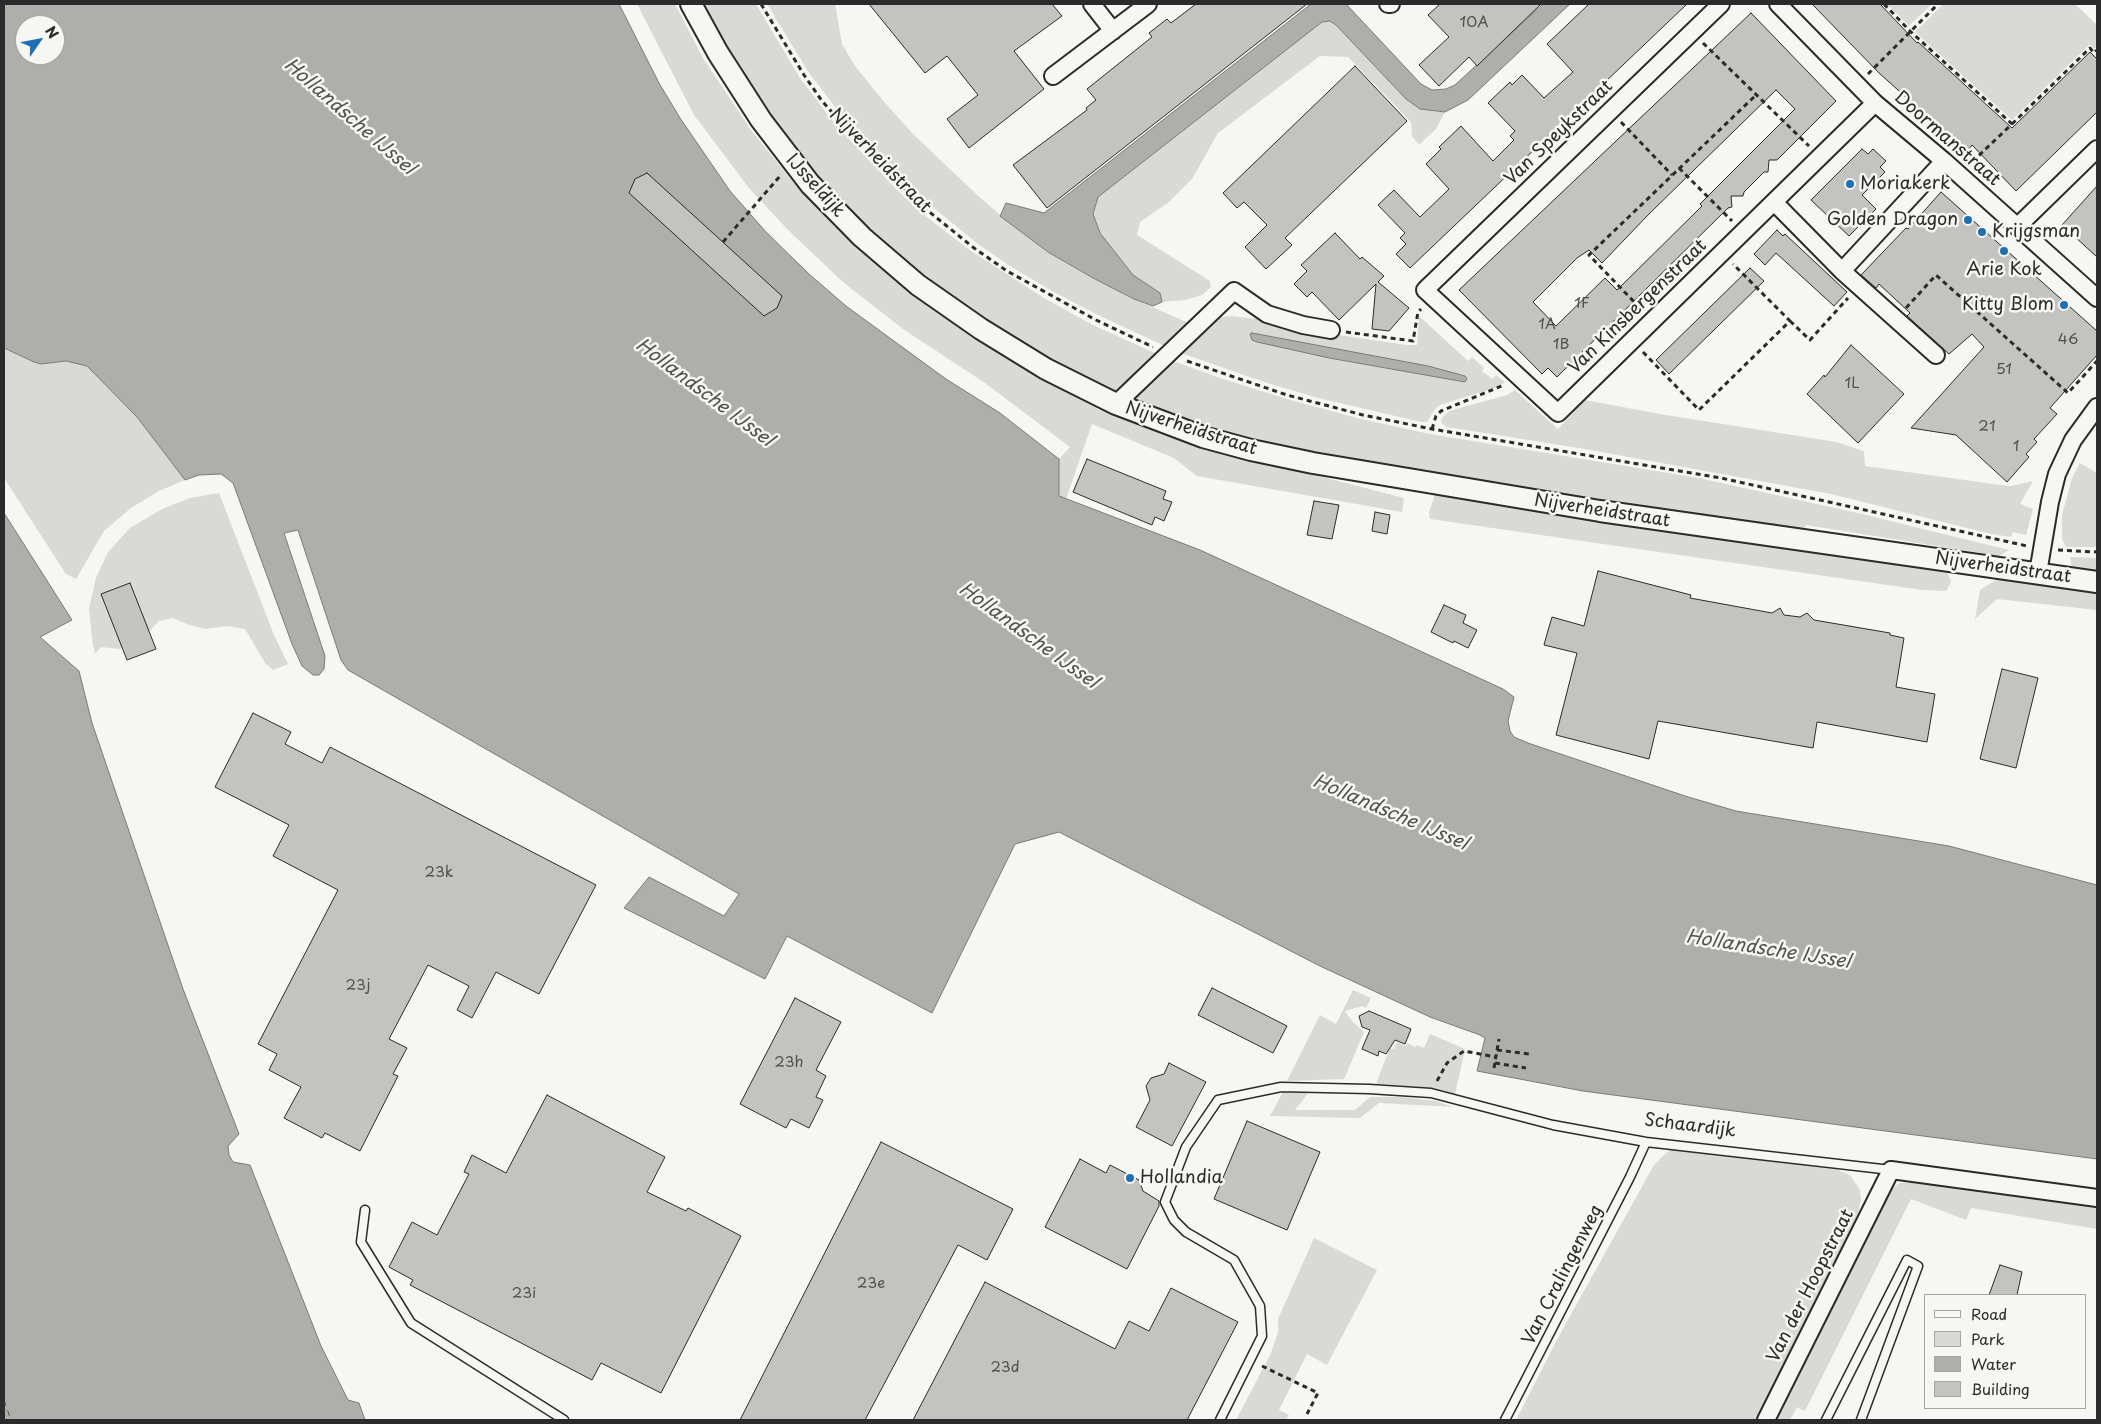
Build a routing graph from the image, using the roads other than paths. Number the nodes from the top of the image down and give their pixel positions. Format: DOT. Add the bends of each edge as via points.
graph roads {
  1 [pos="691,4"];
  2 [pos="1092,4"];
  3 [pos="1148,4"];
  4 [pos="1721,4"];
  5 [pos="1778,4"];
  6 [pos="1114,31"];
  7 [pos="1053,76"];
  8 [pos="1875,103"];
  9 [pos="2097,149"];
  10 [pos="1944,161"];
  11 [pos="1774,202"];
  12 [pos="2017,227"];
  13 [pos="1842,271"];
  14 [pos="1428,294"];
  15 [pos="2097,298"];
  16 [pos="981,330"];
  17 [pos="1330,330"];
  18 [pos="1936,356"];
  19 [pos="1116,404"];
  20 [pos="2097,407"];
  21 [pos="2038,573"];
  22 [pos="2097,582"];
  23 [pos="1646,1142"];
  24 [pos="1891,1170"];
  25 [pos="2097,1198"];
  26 [pos="365,1210"];
  27 [pos="564,1420"];
  28 [pos="1220,1420"];
  29 [pos="1505,1420"];
  30 [pos="1766,1420"];
  31 [pos="1826,1420"];
  32 [pos="1861,1420"];
  1 -- 16 [label="street, IJsseldijk" via="732,76 792,162 838,213 890,262"];
  2 -- 6 [label="street"];
  3 -- 6 [label="street"];
  4 -- 14 [label="street, Van Speykstraat"];
  5 -- 8 [label="street, Doormanstraat"];
  6 -- 7 [label="street"];
  8 -- 10 [label="street, Doormanstraat"];
  8 -- 11 [label="street, Van Kinsbergenstraat"];
  9 -- 12 [label="street"];
  10 -- 12 [label="street, Doormanstraat"];
  10 -- 13 [label="street"];
  11 -- 13 [label="street"];
  11 -- 14 [label="street, Van Kinsbergenstraat" via="1558,413"];
  12 -- 15 [label="street, Doormanstraat"];
  13 -- 18 [label="street"];
  16 -- 19 [label="street, Nijverheidstraat" via="1046,369"];
  17 -- 19 [label="street, Nijverheidstraat" via="1303,326 1267,314 1234,291"];
  19 -- 21 [label="street, Nijverheidstraat" via="1203,436 1313,463 1600,511"];
  20 -- 21 [label="street" via="2073,440 2058,474"];
  21 -- 22 [label="street, Nijverheidstraat"];
  23 -- 24 [label="lane, Schaardijk"];
  23 -- 28 [label="lane, Schaardijk" via="1553,1125 1431,1093 1281,1087 1218,1100 1186,1147 1165,1202 1174,1220 1186,1232 1234,1260 1260,1306 1262,1336"];
  23 -- 29 [label="lane, Van Cralingenweg"];
  24 -- 25 [label="street, Schaardijk"];
  24 -- 30 [label="street, Van der Hoopstraat"];
  26 -- 27 [label="lane" via="361,1242 410,1323"];
  31 -- 32 [label="lane" via="1907,1260 1918,1266"];
}
